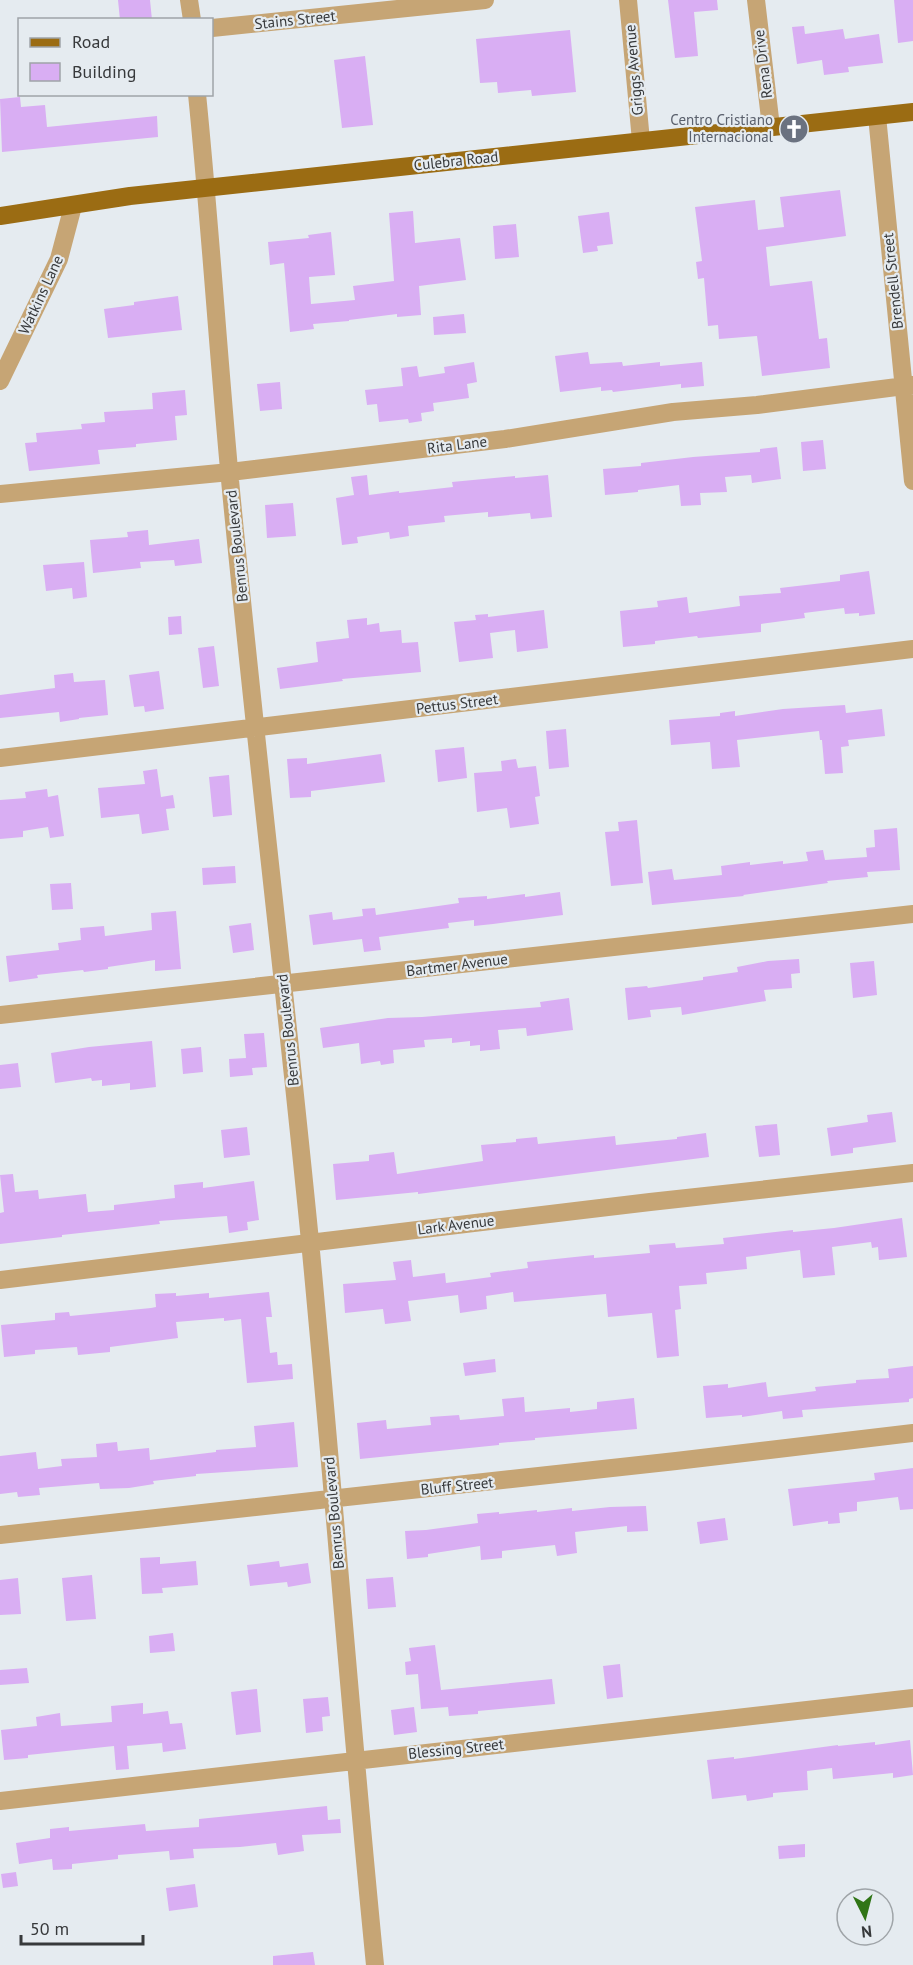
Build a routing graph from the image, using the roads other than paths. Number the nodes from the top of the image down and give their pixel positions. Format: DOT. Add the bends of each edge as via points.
graph roads {
  1 [pos="189,0"];
  2 [pos="485,0"];
  3 [pos="628,0"];
  4 [pos="756,0"];
  5 [pos="411,4"];
  6 [pos="192,18"];
  7 [pos="213,28"];
  8 [pos="197,96"];
  9 [pos="913,112"];
  10 [pos="877,116"];
  11 [pos="771,127"];
  12 [pos="641,141"];
  13 [pos="207,187"];
  14 [pos="73,206"];
  15 [pos="0,216"];
  16 [pos="0,381"];
  17 [pos="908,385"];
  18 [pos="230,472"];
  19 [pos="913,481"];
  20 [pos="0,494"];
  21 [pos="913,649"];
  22 [pos="254,728"];
  23 [pos="0,758"];
  24 [pos="913,914"];
  25 [pos="284,986"];
  26 [pos="0,1015"];
  27 [pos="913,1173"];
  28 [pos="310,1243"];
  29 [pos="0,1280"];
  30 [pos="913,1433"];
  31 [pos="333,1500"];
  32 [pos="0,1535"];
  33 [pos="913,1698"];
  34 [pos="354,1761"];
  35 [pos="0,1801"];
  36 [pos="375,1965"];
  1 -- 6 [label="street"];
  2 -- 5 [label="street, Stains Street"];
  3 -- 12 [label="street, Griggs Avenue"];
  4 -- 11 [label="street, Rena Drive"];
  5 -- 7 [label="street, Stains Street"];
  8 -- 13 [label="street, Benrus Boulevard"];
  9 -- 10 [label="main road, Culebra Road"];
  10 -- 11 [label="main road, Culebra Road"];
  10 -- 17 [label="street, Brendell Street"];
  11 -- 12 [label="main road, Culebra Road"];
  12 -- 13 [label="main road, Culebra Road"];
  13 -- 14 [label="main road, Culebra Road"];
  13 -- 18 [label="street, Benrus Boulevard"];
  14 -- 15 [label="main road, Culebra Road"];
  14 -- 16 [label="street, Watkins Lane" via="59,259"];
  17 -- 18 [label="street, Rita Lane" via="673,412 514,438"];
  17 -- 19 [label="street, Brendell Street"];
  18 -- 20 [label="street, Rita Lane"];
  18 -- 22 [label="street, Benrus Boulevard"];
  21 -- 22 [label="street, Pettus Street"];
  22 -- 23 [label="street, Pettus Street"];
  22 -- 25 [label="street, Benrus Boulevard"];
  24 -- 25 [label="street, Bartmer Avenue"];
  25 -- 26 [label="street, Bartmer Avenue"];
  25 -- 28 [label="street, Benrus Boulevard"];
  27 -- 28 [label="street, Lark Avenue"];
  28 -- 29 [label="street, Lark Avenue"];
  28 -- 31 [label="street, Benrus Boulevard"];
  30 -- 31 [label="street, Bluff Street"];
  31 -- 32 [label="street, Bluff Street"];
  31 -- 34 [label="street, Benrus Boulevard"];
  33 -- 34 [label="street, Blessing Street"];
  34 -- 35 [label="street, Blessing Street"];
  34 -- 36 [label="street, Benrus Boulevard"];
}
